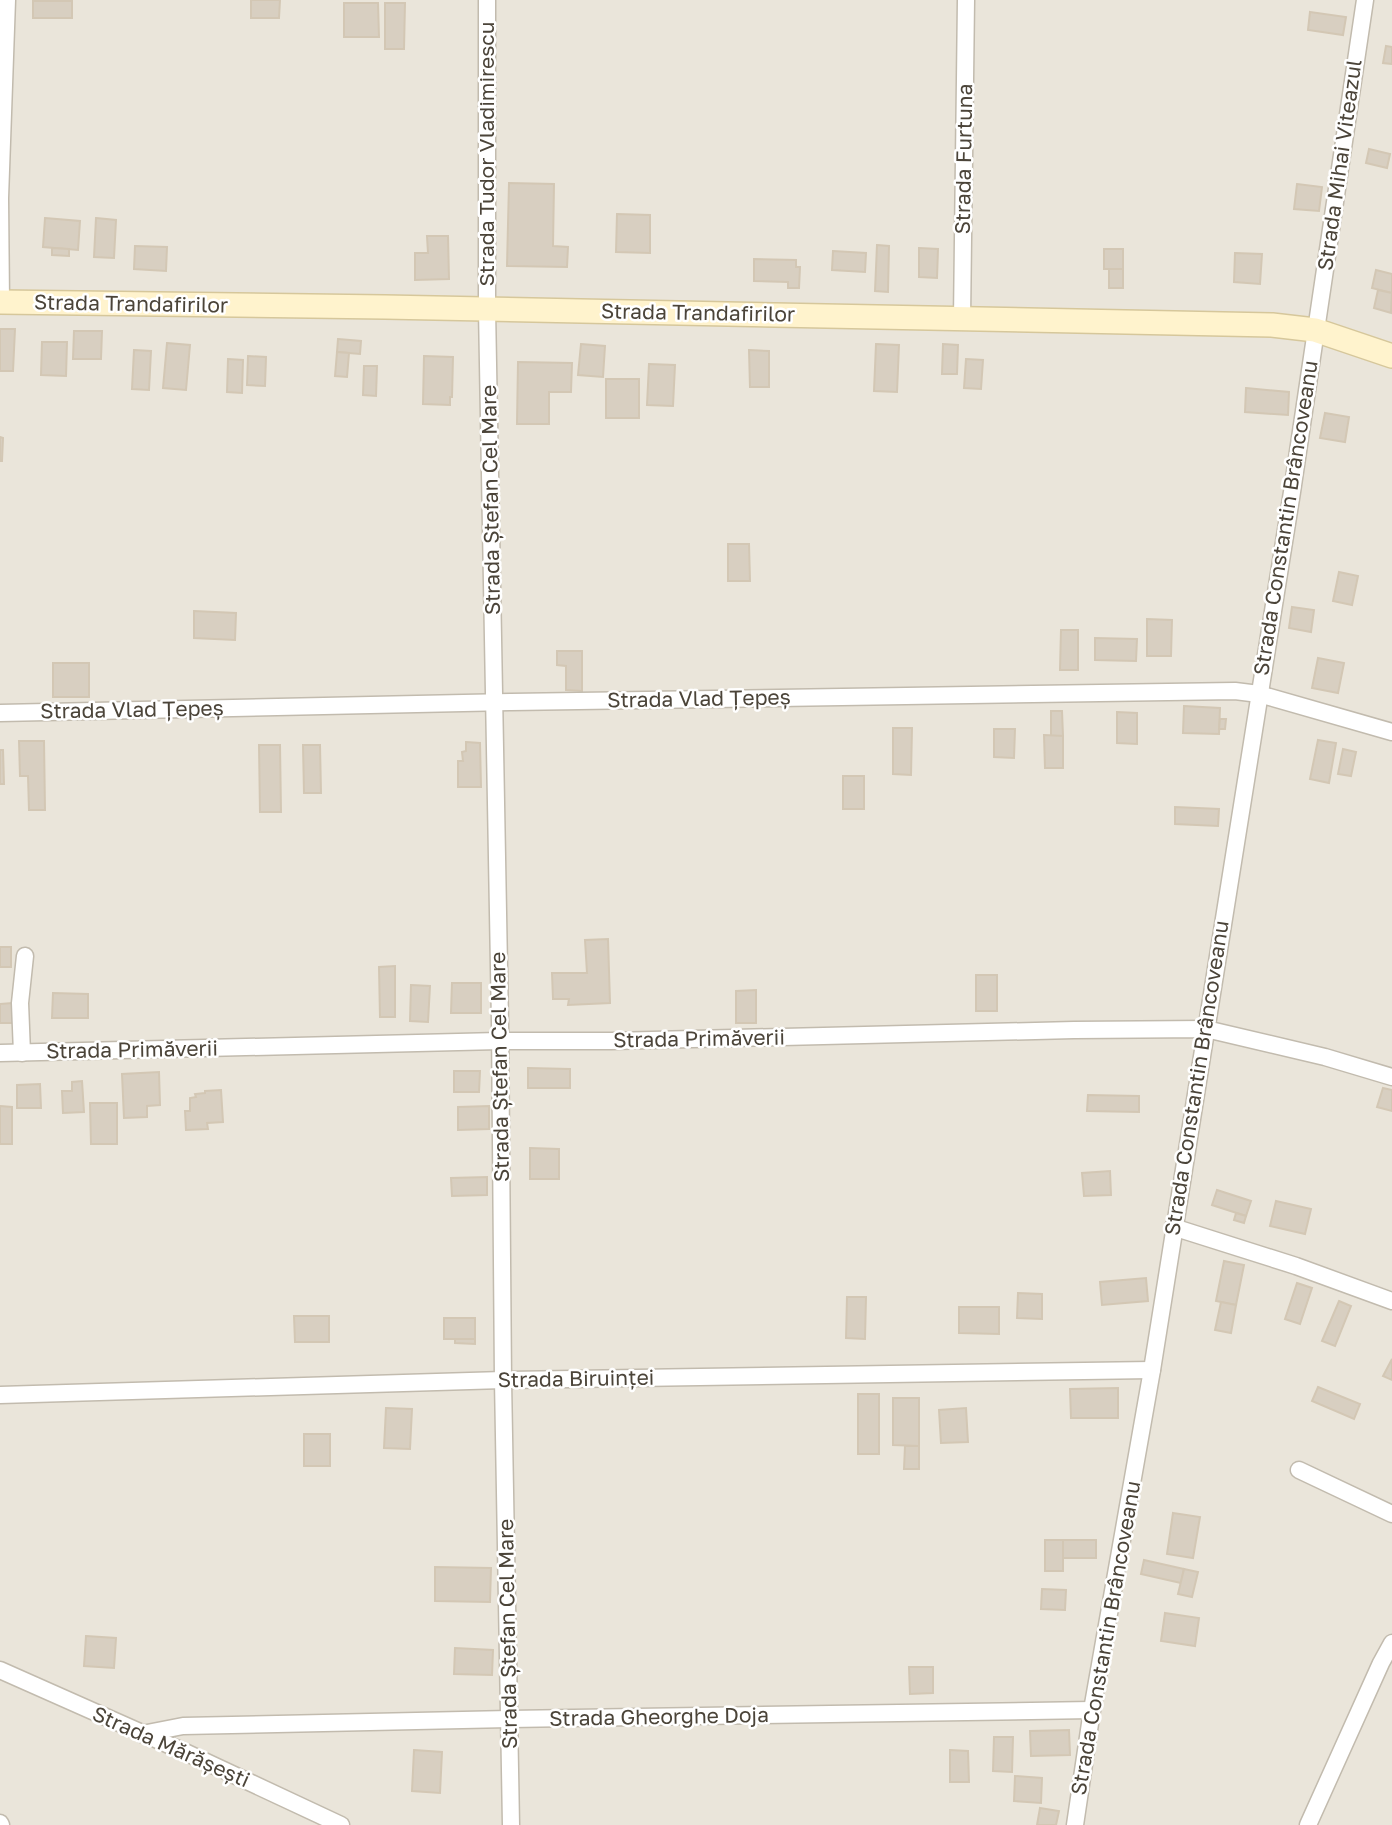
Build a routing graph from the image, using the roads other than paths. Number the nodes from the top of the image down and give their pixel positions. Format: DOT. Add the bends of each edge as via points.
graph roads {
  1 [pos="8,0"];
  2 [pos="487,0"];
  3 [pos="966,0"];
  4 [pos="1365,0"];
  5 [pos="1,302"];
  6 [pos="487,309"];
  7 [pos="962,318"];
  8 [pos="1315,330"];
  9 [pos="1392,356"];
  10 [pos="1259,694"];
  11 [pos="494,703"];
  12 [pos="0,713"];
  13 [pos="1392,732"];
  14 [pos="25,956"];
  15 [pos="1206,1029"];
  16 [pos="499,1041"];
  17 [pos="0,1053"];
  18 [pos="22,1053"];
  19 [pos="1392,1077"];
  20 [pos="1173,1227"];
  21 [pos="1392,1301"];
  22 [pos="1152,1370"];
  23 [pos="503,1380"];
  24 [pos="0,1395"];
  25 [pos="1299,1470"];
  26 [pos="1392,1514"];
  27 [pos="1392,1643"];
  28 [pos="0,1670"];
  29 [pos="1092,1710"];
  30 [pos="509,1719"];
  31 [pos="142,1734"];
  32 [pos="341,1825"];
  33 [pos="511,1825"];
  34 [pos="1074,1825"];
  35 [pos="1308,1825"];
  1 -- 5 [label="street"];
  2 -- 6 [label="street, Strada Tudor Vladimirescu"];
  3 -- 7 [label="street, Strada Furtuna"];
  4 -- 8 [label="street, Strada Mihai Viteazul"];
  5 -- 6 [label="main road, Strada Trandafirilor"];
  6 -- 7 [label="main road, Strada Trandafirilor"];
  6 -- 11 [label="street, Strada Ștefan Cel Mare"];
  7 -- 8 [label="main road, Strada Trandafirilor" via="1272,325"];
  8 -- 9 [label="main road, Strada Trandafirilor"];
  8 -- 10 [label="street, Strada Constantin Brâncoveanu"];
  10 -- 11 [label="street, Strada Vlad Țepeș"];
  10 -- 13 [label="street, Strada Vlad Țepeș"];
  10 -- 15 [label="street, Strada Constantin Brâncoveanu"];
  11 -- 12 [label="street, Strada Vlad Țepeș"];
  11 -- 16 [label="street, Strada Ștefan Cel Mare"];
  14 -- 18 [label="street" via="20,1003"];
  15 -- 16 [label="street, Strada Primăverii"];
  15 -- 19 [label="street, Strada Primăverii"];
  15 -- 20 [label="street, Strada Constantin Brâncoveanu"];
  16 -- 18 [label="street, Strada Primăverii"];
  16 -- 23 [label="street, Strada Ștefan Cel Mare"];
  17 -- 18 [label="street, Strada Primăverii"];
  20 -- 21 [label="street"];
  20 -- 22 [label="street, Strada Constantin Brâncoveanu"];
  22 -- 23 [label="street, Strada Biruinței"];
  22 -- 29 [label="street, Strada Constantin Brâncoveanu"];
  23 -- 24 [label="street, Strada Biruinței"];
  23 -- 30 [label="street, Strada Ștefan Cel Mare"];
  25 -- 26 [label="street"];
  27 -- 35 [label="street"];
  28 -- 31 [label="street, Strada Mărășești"];
  29 -- 30 [label="street, Strada Gheorghe Doja"];
  29 -- 34 [label="street, Strada Constantin Brâncoveanu"];
  30 -- 31 [label="street, Strada Gheorghe Doja" via="183,1726"];
  30 -- 33 [label="street, Strada Ștefan Cel Mare"];
  31 -- 32 [label="street, Strada Mărășești"];
}
